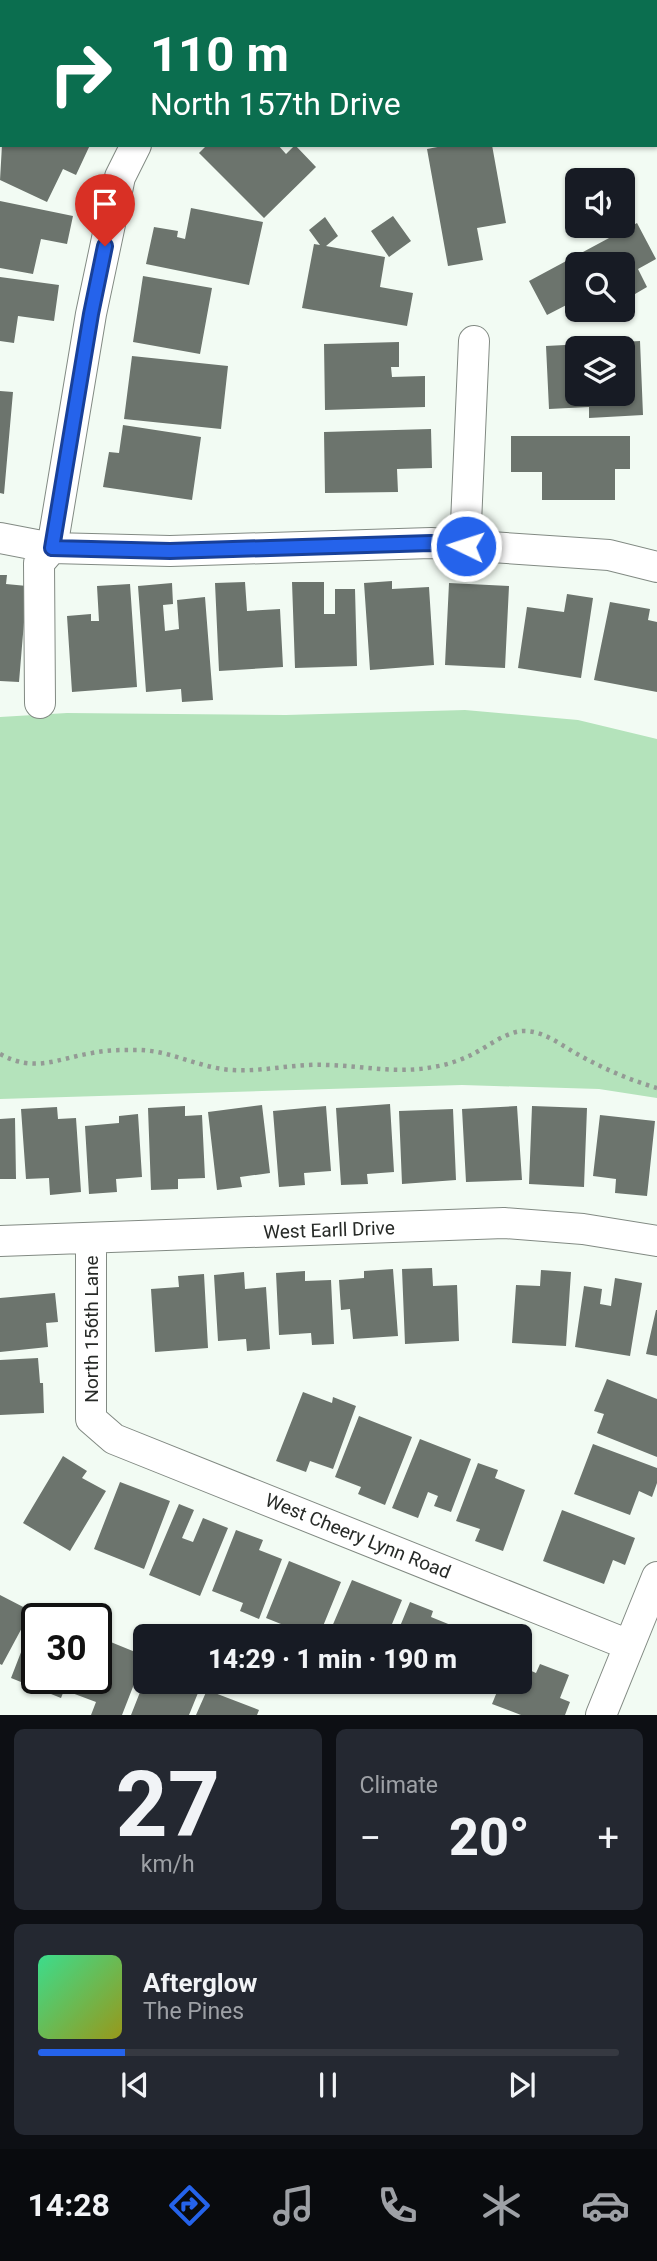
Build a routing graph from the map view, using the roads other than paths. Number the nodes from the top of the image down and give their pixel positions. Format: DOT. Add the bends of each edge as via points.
graph roads {
  1 [pos="135,147"];
  2 [pos="474,341"];
  3 [pos="0,538"];
  4 [pos="466,546"];
  5 [pos="52,548"];
  6 [pos="657,568"];
  7 [pos="40,703"];
  8 [pos="91,1240"];
  9 [pos="0,1241"];
  10 [pos="657,1241"];
  11 [pos="91,1419"];
  12 [pos="657,1577"];
  13 [pos="629,1646"];
  14 [pos="601,1715"];
  1 -- 5 [label="street" via="120,177 93,302"];
  2 -- 4 [label="street"];
  3 -- 5 [label="street"];
  4 -- 5 [label="street" via="431,543 170,551"];
  4 -- 6 [label="street" via="609,555"];
  5 -- 7 [label="street" via="39,563"];
  8 -- 9 [label="street, West Earll Drive"];
  8 -- 10 [label="street, West Earll Drive" via="504,1223"];
  8 -- 11 [label="street, North 156th Lane"];
  11 -- 13 [label="street, West Cheery Lynn Road" via="114,1439"];
  12 -- 13 [label="street"];
  13 -- 14 [label="street"];
}
